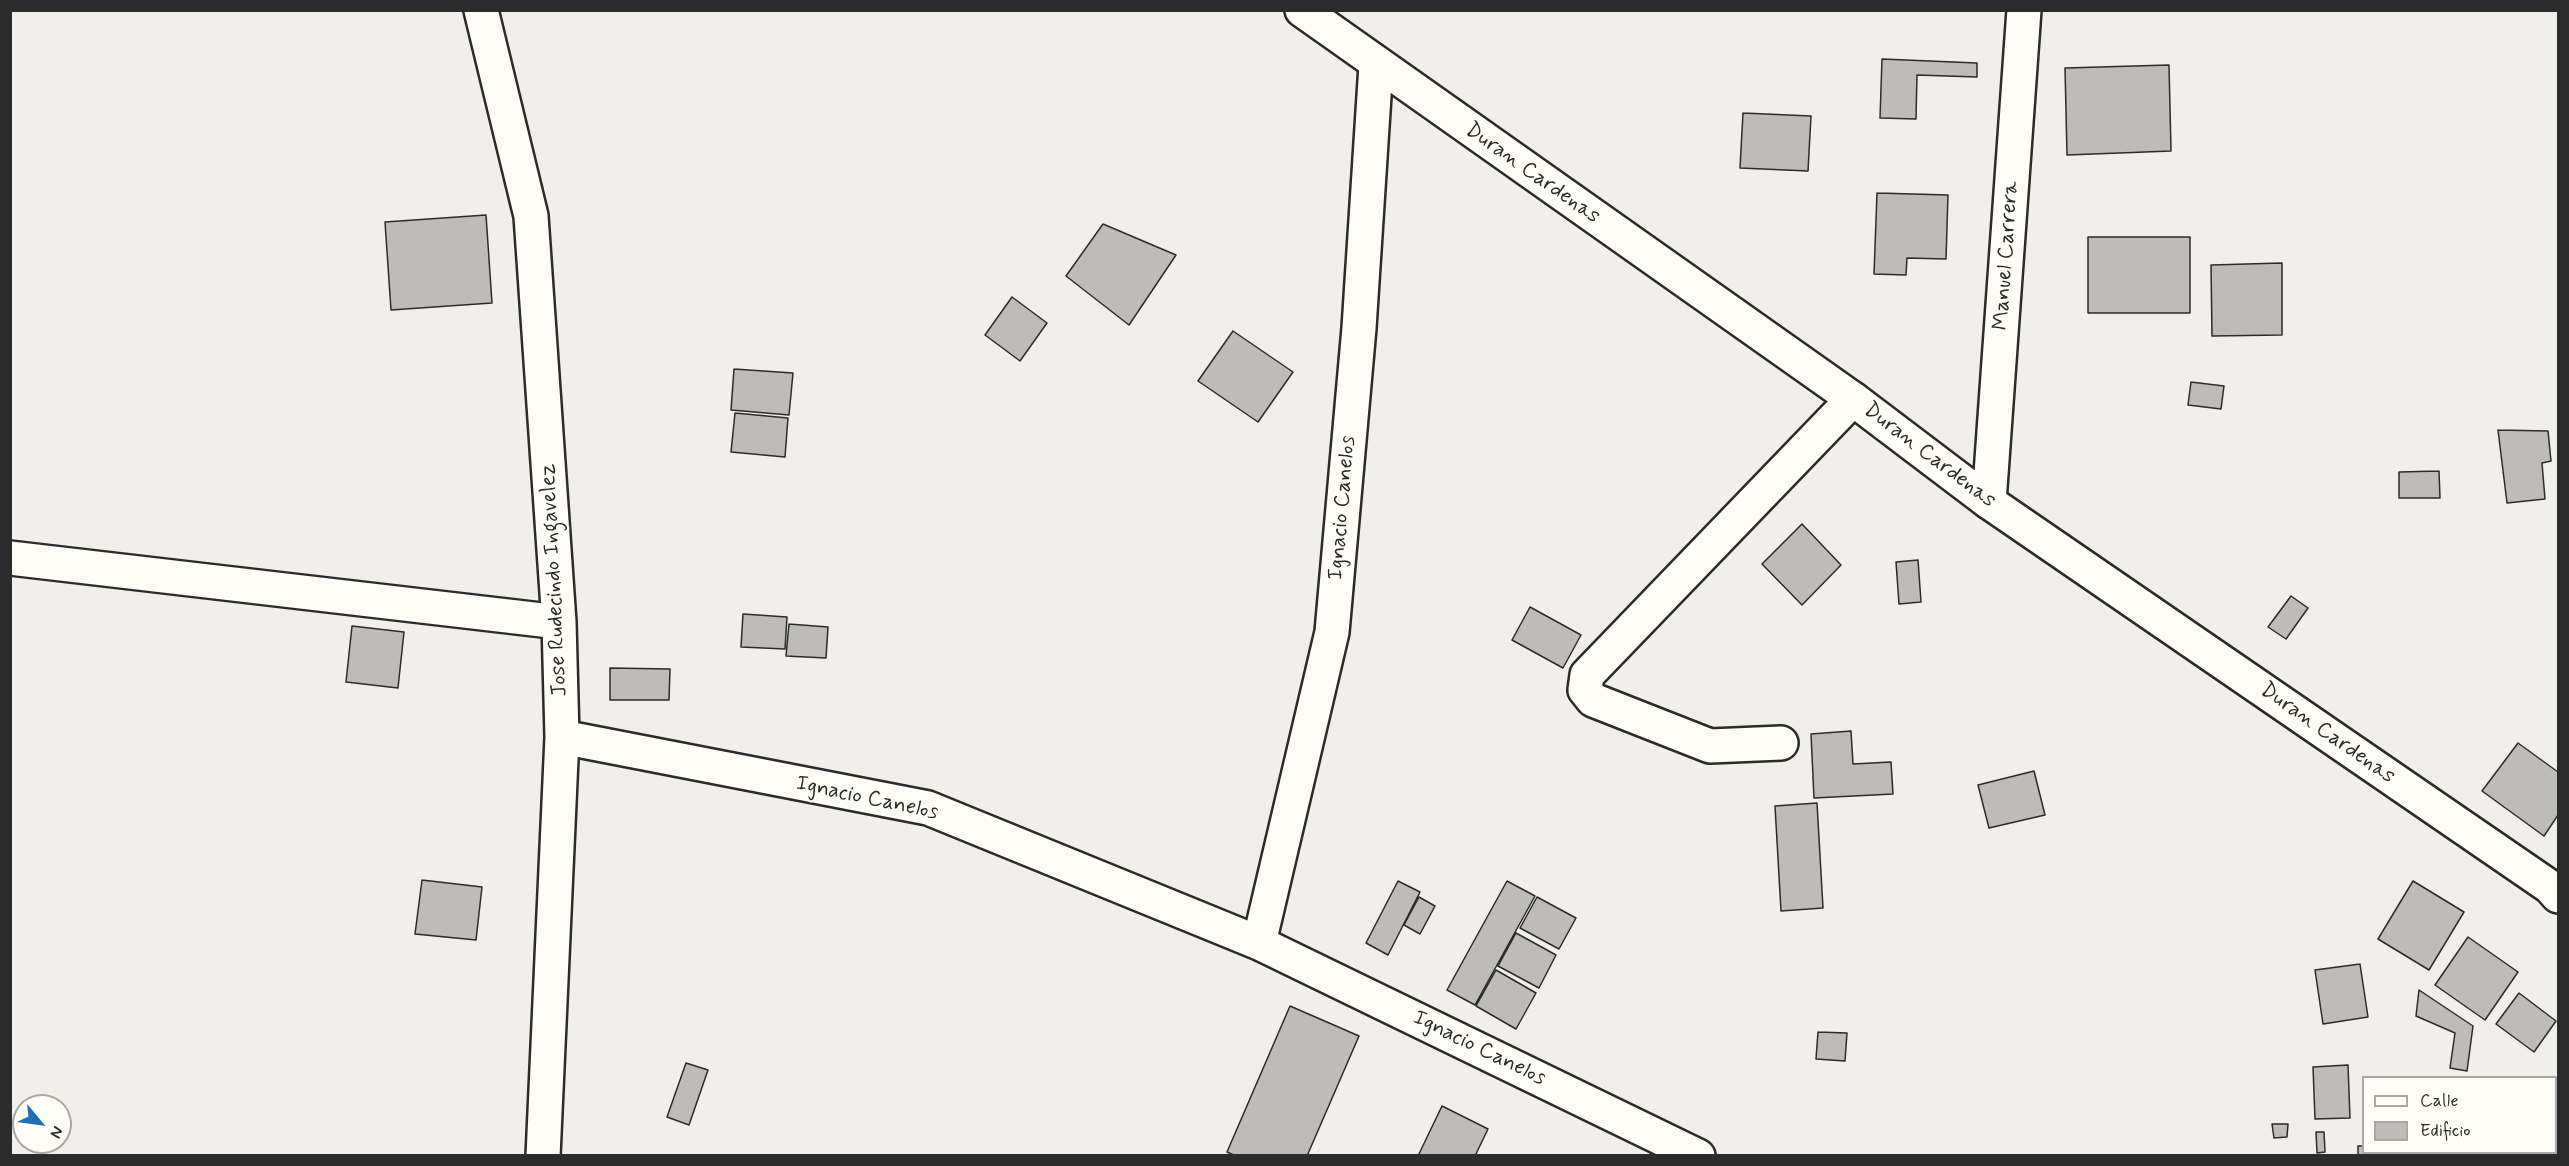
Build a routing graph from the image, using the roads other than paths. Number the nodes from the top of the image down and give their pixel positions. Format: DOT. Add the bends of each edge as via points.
graph roads {
  1 [pos="481,10"];
  2 [pos="1302,10"];
  3 [pos="2024,10"];
  4 [pos="1376,64"];
  5 [pos="1853,399"];
  6 [pos="1989,502"];
  7 [pos="10,558"];
  8 [pos="560,622"];
  9 [pos="562,738"];
  10 [pos="1781,743"];
  11 [pos="2559,896"];
  12 [pos="1259,943"];
  13 [pos="543,1155"];
  14 [pos="1698,1155"];
  1 -- 8 [label="street, Jose Rudecindo Ingavelez" via="531,216"];
  2 -- 4 [label="street, Duran Cardenas"];
  3 -- 6 [label="street, Manuel Carrera"];
  4 -- 5 [label="street, Duran Cardenas"];
  4 -- 12 [label="street, Ignacio Canelos" via="1359,328 1332,632"];
  5 -- 6 [label="street, Duran Cardenas"];
  5 -- 10 [label="street" via="1587,675 1585,690 1593,700 1710,746"];
  6 -- 11 [label="street, Duran Cardenas"];
  7 -- 8 [label="street"];
  8 -- 9 [label="street, Jose Rudecindo Ingavelez"];
  9 -- 12 [label="street, Ignacio Canelos" via="928,808"];
  9 -- 13 [label="street, Jose Rudecindo Ingavelez"];
  12 -- 14 [label="street, Ignacio Canelos"];
}
